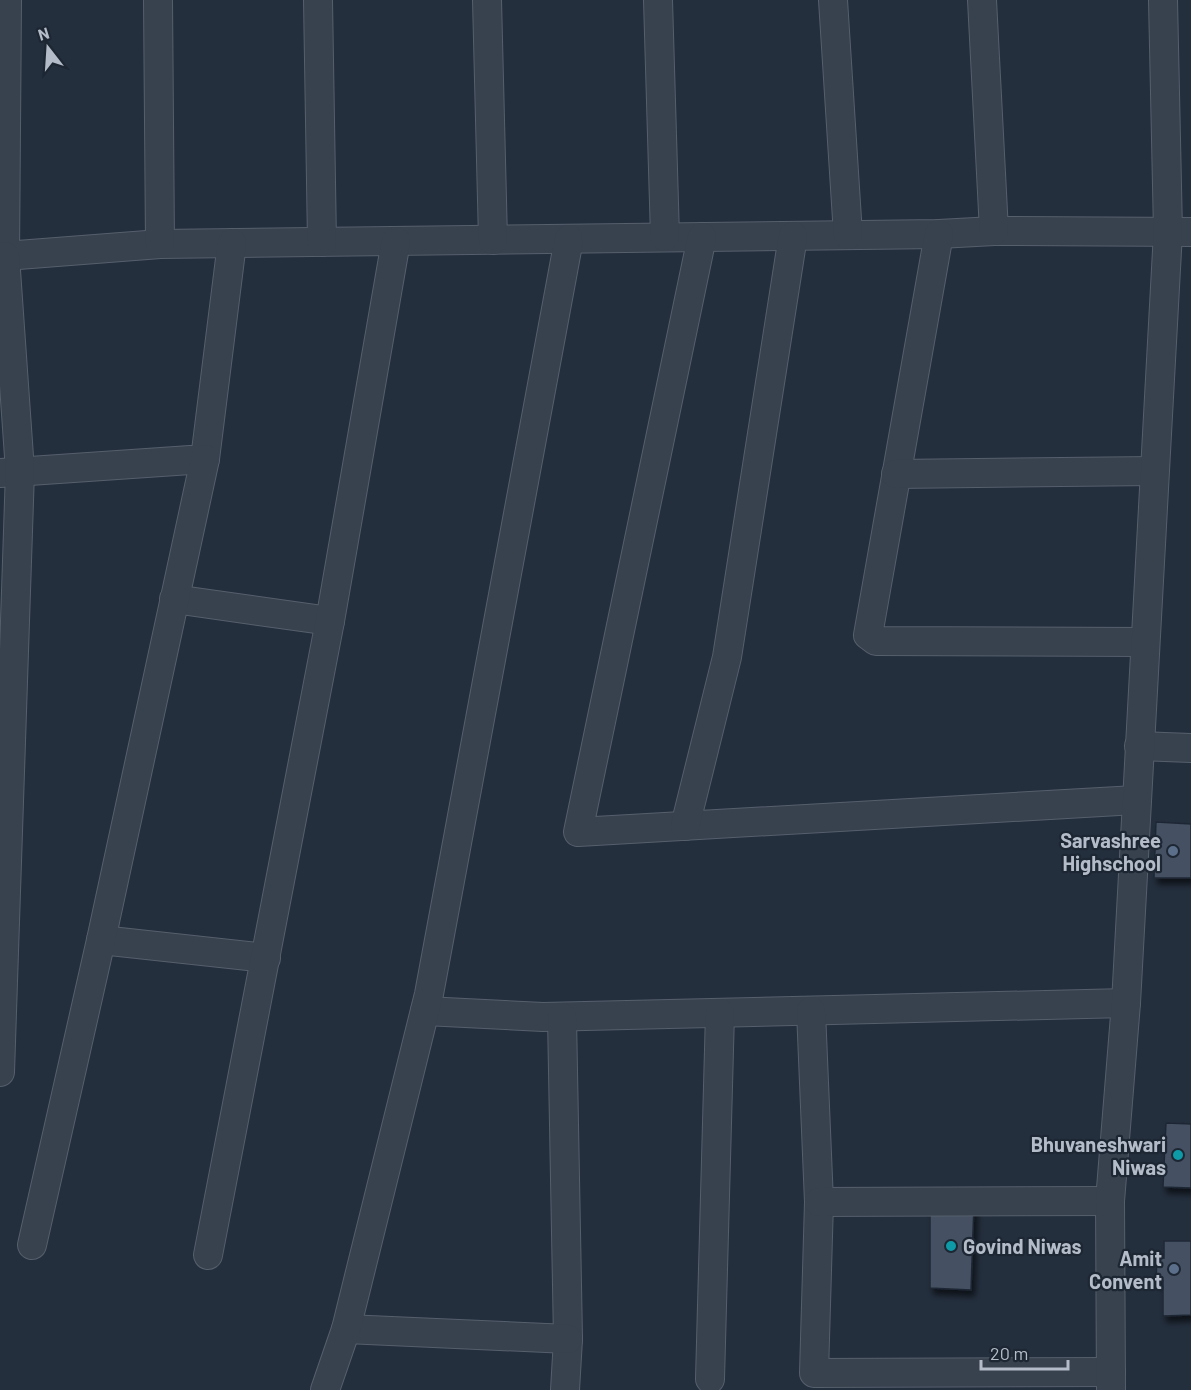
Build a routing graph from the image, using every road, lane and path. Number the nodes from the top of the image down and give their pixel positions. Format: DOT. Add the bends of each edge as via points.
graph roads {
  1 [pos="7,0"];
  2 [pos="158,0"];
  3 [pos="318,0"];
  4 [pos="486,0"];
  5 [pos="658,0"];
  6 [pos="833,0"];
  7 [pos="982,0"];
  8 [pos="1163,0"];
  9 [pos="994,231"];
  10 [pos="1179,232"];
  11 [pos="939,234"];
  12 [pos="848,235"];
  13 [pos="793,236"];
  14 [pos="665,237"];
  15 [pos="702,237"];
  16 [pos="568,239"];
  17 [pos="493,240"];
  18 [pos="396,241"];
  19 [pos="322,242"];
  20 [pos="232,243"];
  21 [pos="160,244"];
  22 [pos="5,256"];
  23 [pos="205,459"];
  24 [pos="1154,471"];
  25 [pos="10,472"];
  26 [pos="896,474"];
  27 [pos="174,599"];
  28 [pos="330,621"];
  29 [pos="1144,642"];
  30 [pos="1139,746"];
  31 [pos="1191,748"];
  32 [pos="1136,800"];
  33 [pos="685,826"];
  34 [pos="101,940"];
  35 [pos="266,958"];
  36 [pos="1126,1003"];
  37 [pos="425,1011"];
  38 [pos="811,1011"];
  39 [pos="720,1013"];
  40 [pos="562,1017"];
  41 [pos="0,1072"];
  42 [pos="1110,1201"];
  43 [pos="819,1202"];
  44 [pos="32,1245"];
  45 [pos="208,1255"];
  46 [pos="346,1329"];
  47 [pos="568,1340"];
  48 [pos="710,1379"];
  49 [pos="1111,1381"];
  50 [pos="326,1390"];
  51 [pos="566,1390"];
  1 -- 22 [label="street"];
  2 -- 21 [label="street"];
  3 -- 19 [label="street"];
  4 -- 17 [label="street"];
  5 -- 14 [label="street"];
  6 -- 12 [label="street"];
  7 -- 9 [label="street"];
  8 -- 10 [label="street"];
  9 -- 10 [label="street"];
  9 -- 11 [label="street"];
  10 -- 24 [label="street"];
  11 -- 12 [label="street"];
  11 -- 26 [label="street"];
  12 -- 13 [label="street"];
  13 -- 15 [label="street"];
  13 -- 33 [label="street" via="727,657"];
  14 -- 15 [label="street"];
  14 -- 16 [label="street"];
  15 -- 33 [label="street" via="578,832"];
  16 -- 17 [label="street"];
  16 -- 37 [label="street"];
  17 -- 18 [label="street"];
  18 -- 19 [label="street"];
  18 -- 28 [label="street"];
  19 -- 20 [label="street"];
  20 -- 21 [label="street"];
  20 -- 23 [label="street"];
  21 -- 22 [label="street"];
  22 -- 25 [label="street"];
  23 -- 25 [label="street"];
  23 -- 27 [label="street"];
  24 -- 26 [label="street"];
  24 -- 29 [label="street"];
  25 -- 41 [label="street"];
  26 -- 29 [label="street" via="869,626 868,635 876,641"];
  27 -- 28 [label="street"];
  27 -- 34 [label="street"];
  28 -- 35 [label="street"];
  29 -- 30 [label="street"];
  30 -- 31 [label="street"];
  30 -- 32 [label="street"];
  32 -- 33 [label="street"];
  32 -- 36 [label="street"];
  34 -- 35 [label="street"];
  34 -- 44 [label="street"];
  35 -- 45 [label="street"];
  36 -- 38 [label="street"];
  36 -- 42 [label="street"];
  37 -- 40 [label="street"];
  37 -- 46 [label="street"];
  38 -- 39 [label="street"];
  38 -- 43 [label="street"];
  39 -- 40 [label="street"];
  39 -- 48 [label="street"];
  40 -- 47 [label="street"];
  42 -- 43 [label="street"];
  42 -- 49 [label="street"];
  43 -- 49 [label="street" via="814,1373"];
  46 -- 47 [label="street"];
  46 -- 50 [label="street"];
  47 -- 51 [label="street"];
}
